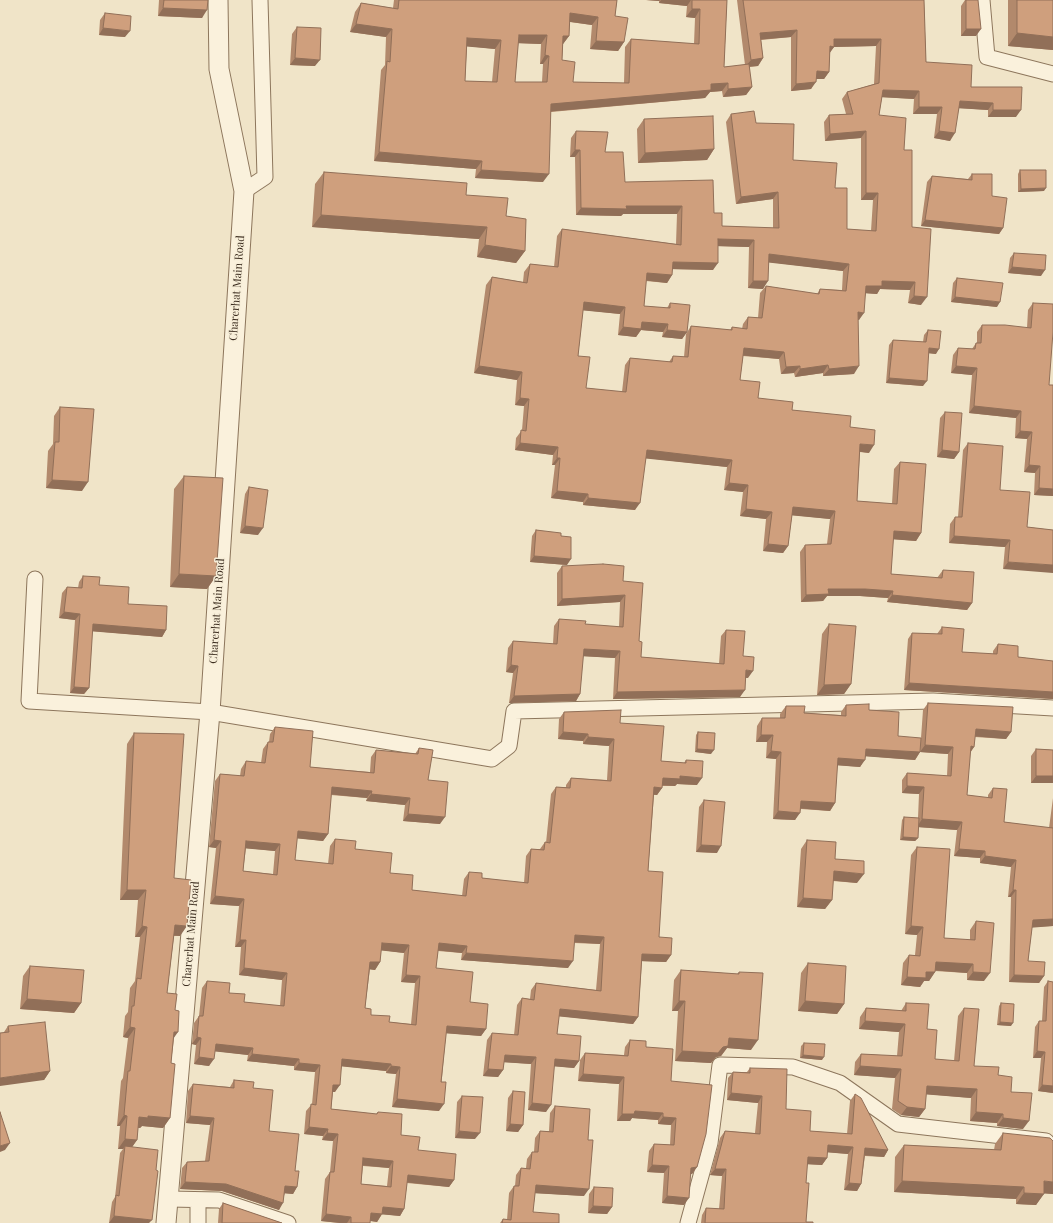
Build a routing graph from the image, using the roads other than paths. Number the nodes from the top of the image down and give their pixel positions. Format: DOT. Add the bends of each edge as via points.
graph roads {
  1 [pos="218,0"];
  2 [pos="260,0"];
  3 [pos="982,0"];
  4 [pos="1053,74"];
  5 [pos="244,191"];
  6 [pos="35,579"];
  7 [pos="1053,708"];
  8 [pos="210,712"];
  9 [pos="1053,1150"];
  10 [pos="169,1199"];
  11 [pos="198,1200"];
  12 [pos="166,1223"];
  13 [pos="198,1223"];
  14 [pos="288,1223"];
  15 [pos="688,1223"];
  1 -- 5 [label="street, Charerhat Main Road" via="219,69"];
  2 -- 5 [label="street" via="265,177"];
  3 -- 4 [label="street" via="987,57"];
  5 -- 8 [label="street, Charerhat Main Road"];
  6 -- 8 [label="street" via="30,701"];
  7 -- 8 [label="street" via="933,701 514,711 510,746 492,760"];
  8 -- 10 [label="street, Charerhat Main Road"];
  9 -- 15 [label="street" via="1046,1141 898,1124 840,1083 793,1067 720,1065 710,1143"];
  10 -- 11 [label="street"];
  10 -- 12 [label="street, Charerhat Main Road"];
  11 -- 13 [label="street"];
  11 -- 14 [label="street" via="219,1200"];
}
